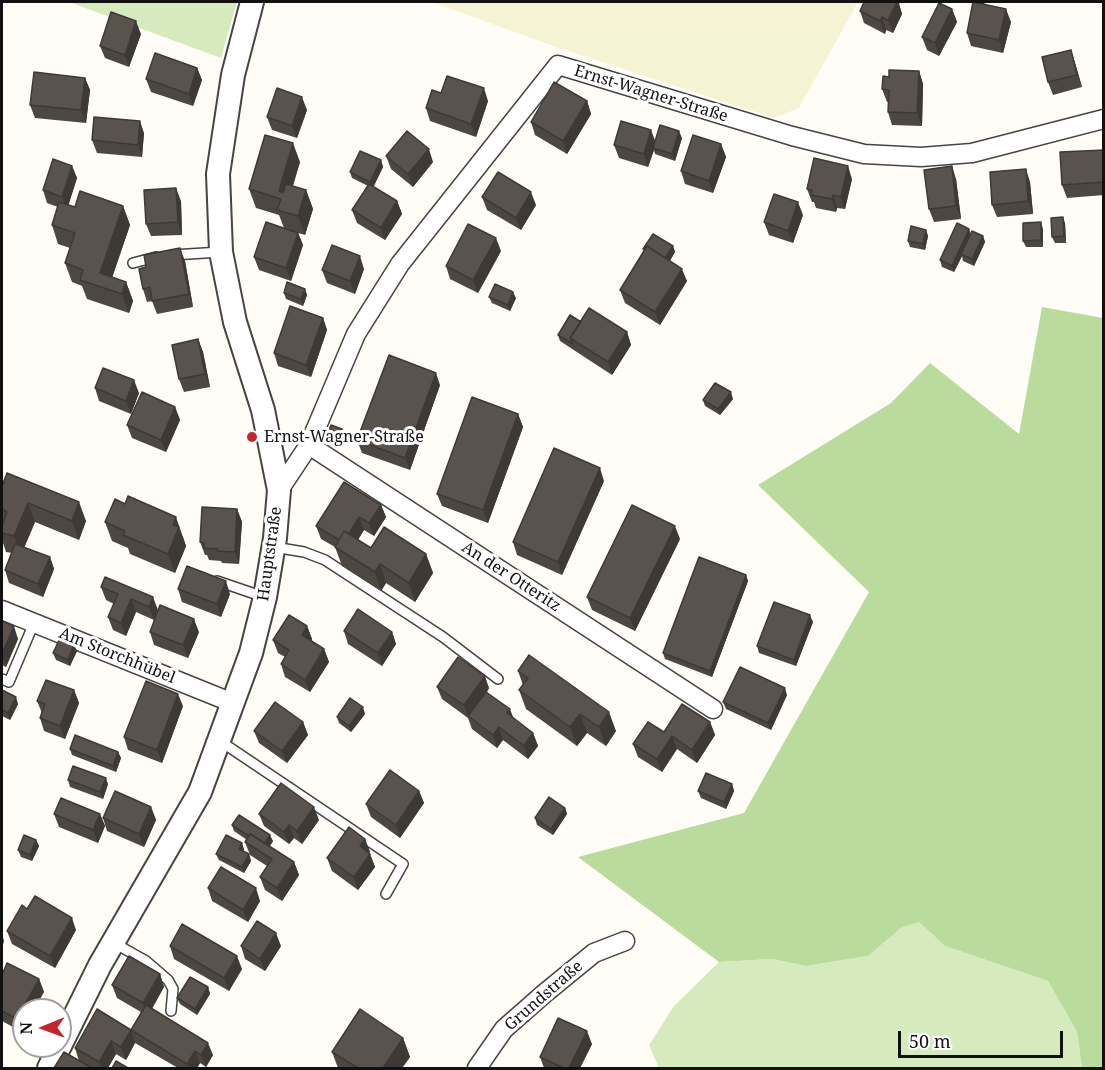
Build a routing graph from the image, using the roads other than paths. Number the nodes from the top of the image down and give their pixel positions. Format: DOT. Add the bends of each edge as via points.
graph roads {
  1 [pos="252,2"];
  2 [pos="1104,119"];
  3 [pos="221,252"];
  4 [pos="133,264"];
  5 [pos="309,445"];
  6 [pos="279,490"];
  7 [pos="274,547"];
  8 [pos="211,579"];
  9 [pos="265,597"];
  10 [pos="2,610"];
  11 [pos="34,623"];
  12 [pos="2,678"];
  13 [pos="498,680"];
  14 [pos="233,703"];
  15 [pos="713,709"];
  16 [pos="220,741"];
  17 [pos="386,894"];
  18 [pos="626,941"];
  19 [pos="114,943"];
  20 [pos="171,1011"];
  21 [pos="49,1068"];
  22 [pos="477,1068"];
  1 -- 3 [label="street, Hauptstraße" via="233,75 218,174"];
  2 -- 5 [label="street, Ernst-Wagner-Straße" via="972,153 921,157 864,154 558,65 400,264 356,334"];
  3 -- 4 [label="lane" via="170,255"];
  3 -- 6 [label="street, Hauptstraße"];
  5 -- 6 [label="street, Ernst-Wagner-Straße"];
  5 -- 15 [label="street, An der Otteritz"];
  6 -- 7 [label="street, Hauptstraße"];
  7 -- 9 [label="street, Hauptstraße"];
  7 -- 13 [label="lane" via="325,560 443,637"];
  8 -- 9 [label="lane"];
  9 -- 14 [label="street, Hauptstraße"];
  10 -- 11 [label="street, Am Storchhübel"];
  11 -- 12 [label="lane" via="9,681"];
  11 -- 14 [label="street, Am Storchhübel"];
  14 -- 16 [label="street, Hauptstraße"];
  16 -- 17 [label="lane" via="403,864"];
  16 -- 19 [label="street, Hauptstraße" via="200,792"];
  18 -- 22 [label="street, Grundstraße" via="594,953 545,993 504,1029"];
  19 -- 20 [label="lane" via="146,961 168,980 173,989"];
  19 -- 21 [label="street, Hauptstraße"];
}
